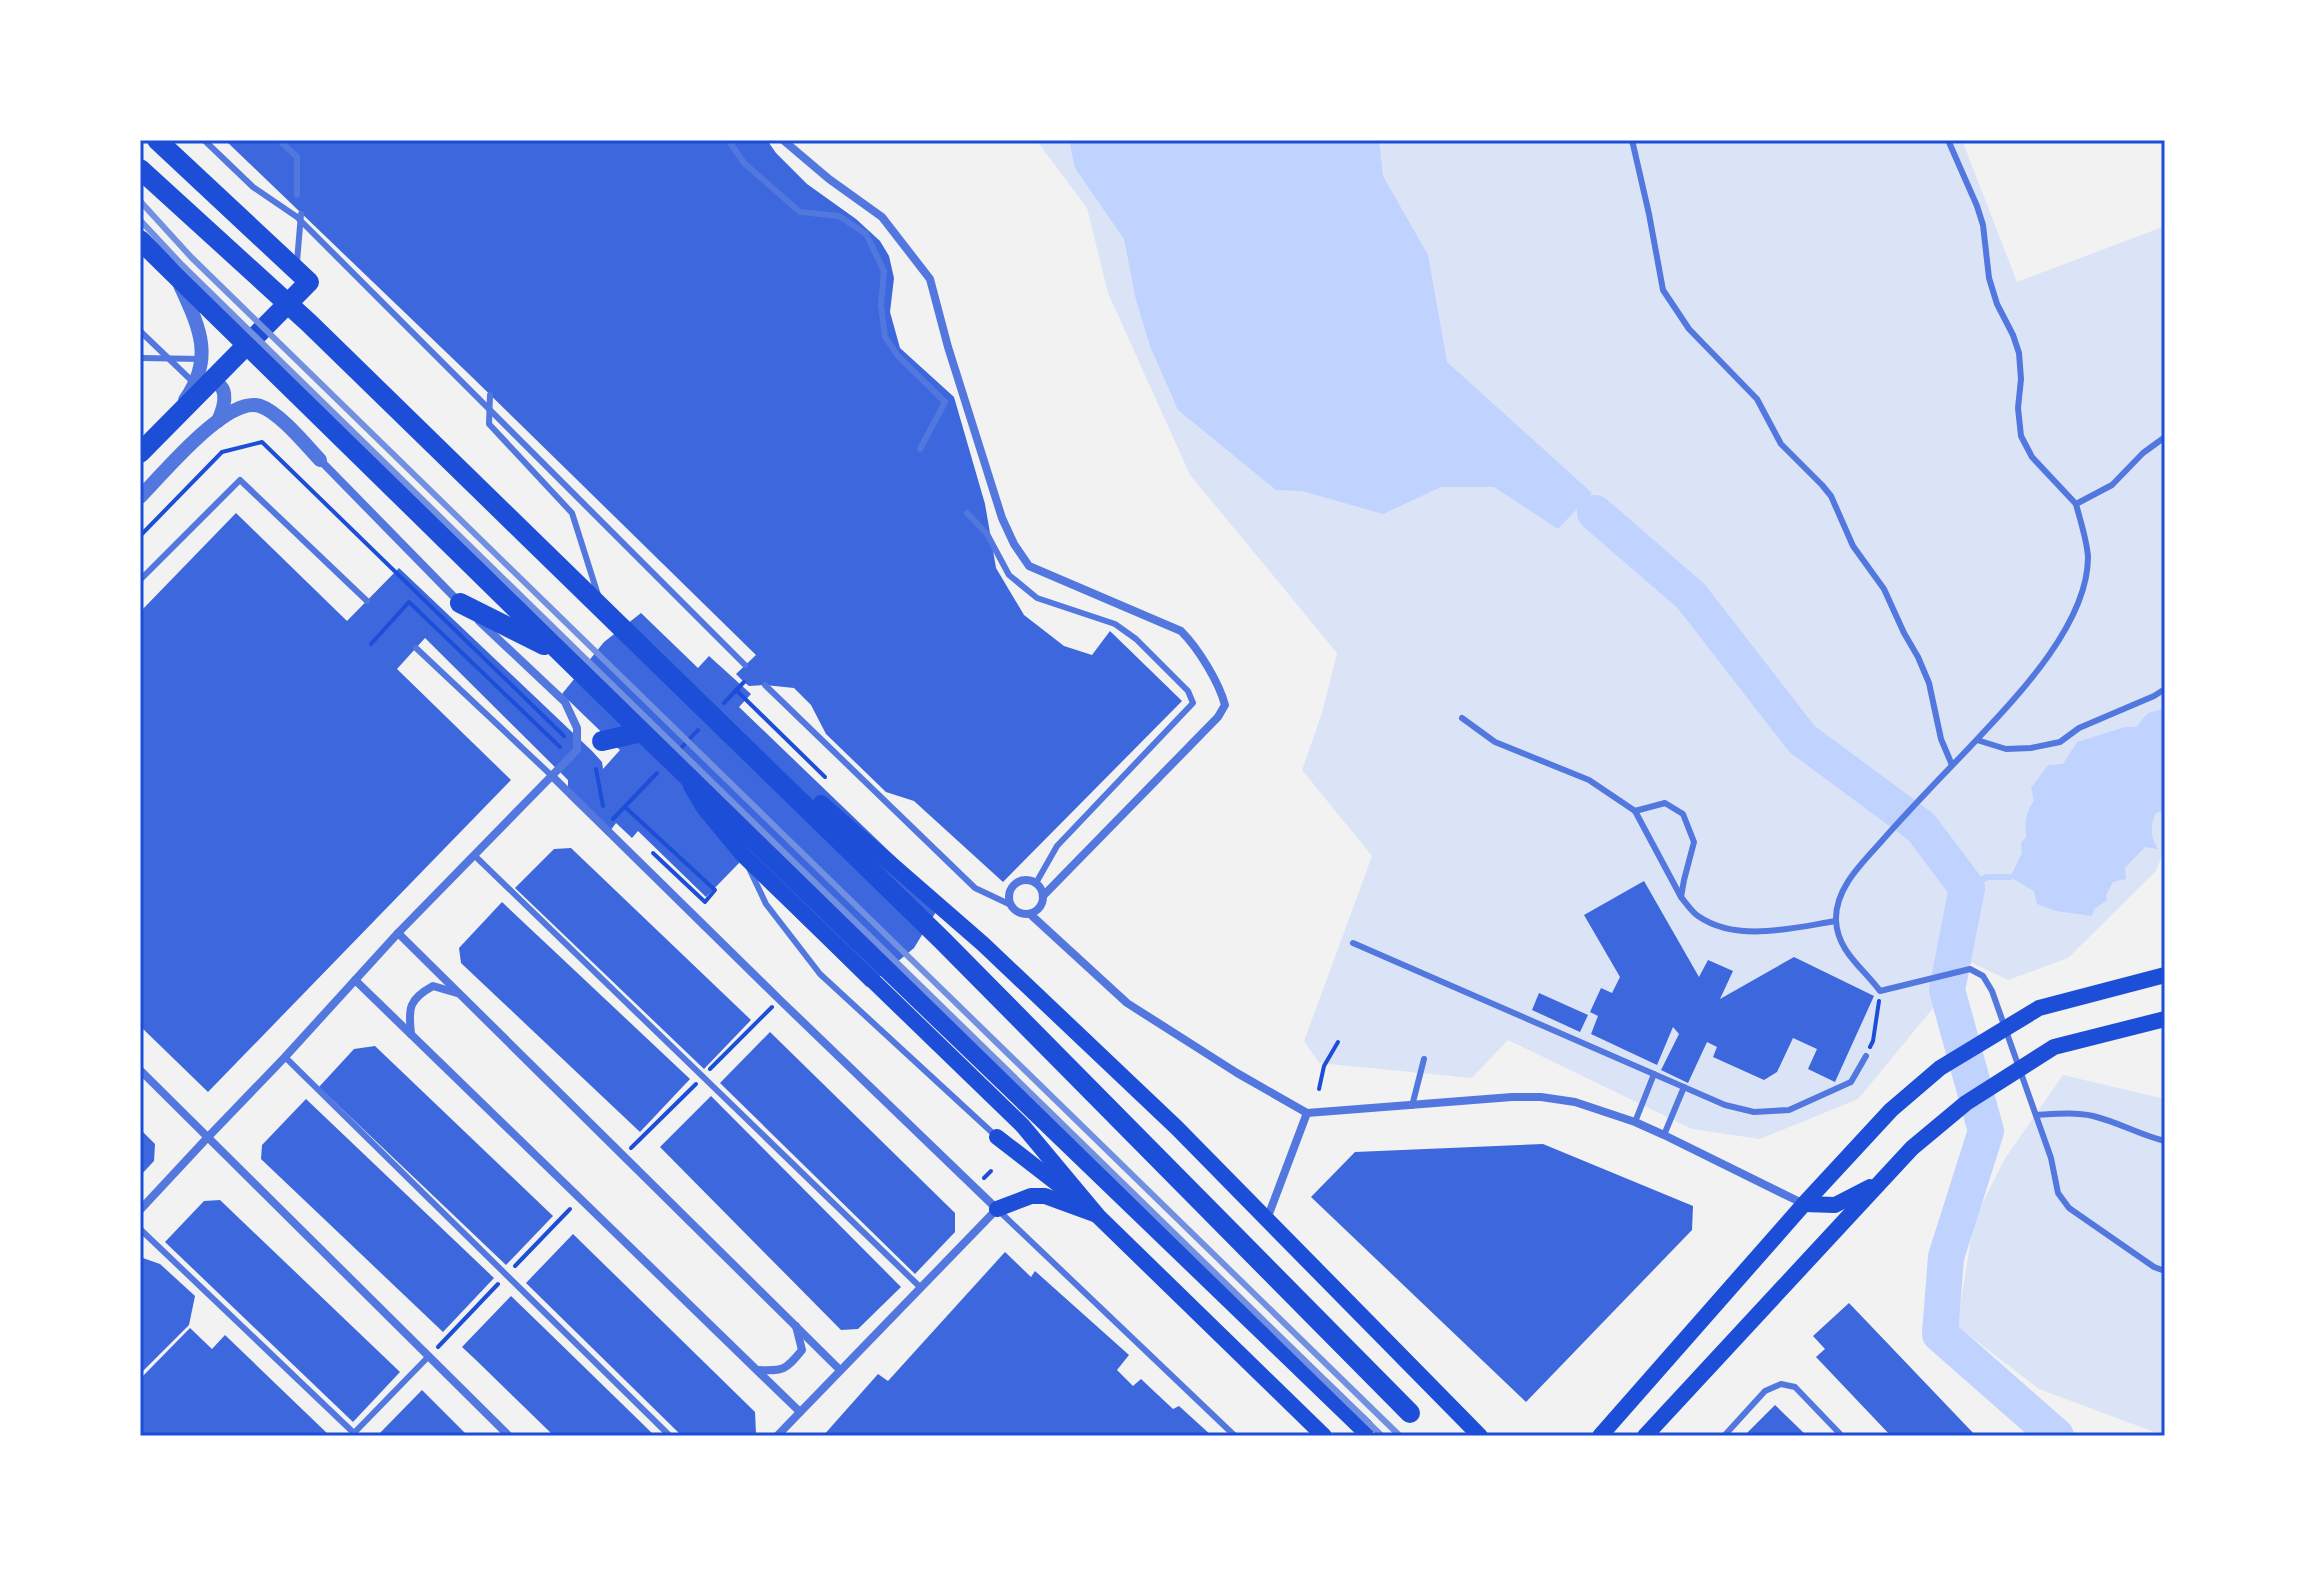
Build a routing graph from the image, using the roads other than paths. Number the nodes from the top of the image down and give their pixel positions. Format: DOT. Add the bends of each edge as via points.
graph roads {
  1 [pos="157,140"];
  2 [pos="204,140"];
  3 [pos="279,140"];
  4 [pos="728,140"];
  5 [pos="783,140"];
  6 [pos="1632,140"];
  7 [pos="1948,140"];
  8 [pos="140,169"];
  9 [pos="297,195"];
  10 [pos="301,214"];
  11 [pos="140,240"];
  12 [pos="177,277"];
  13 [pos="303,293"];
  14 [pos="140,331"];
  15 [pos="141,358"];
  16 [pos="201,359"];
  17 [pos="197,389"];
  18 [pos="490,395"];
  19 [pos="218,421"];
  20 [pos="2165,437"];
  21 [pos="140,446"];
  22 [pos="920,449"];
  23 [pos="140,453"];
  24 [pos="320,460"];
  25 [pos="140,497"];
  26 [pos="2076,504"];
  27 [pos="967,513"];
  28 [pos="140,580"];
  29 [pos="367,601"];
  30 [pos="460,603"];
  31 [pos="603,610"];
  32 [pos="510,620"];
  33 [pos="416,648"];
  34 [pos="562,654"];
  35 [pos="745,665"];
  36 [pos="765,685"];
  37 [pos="2165,689"];
  38 [pos="1462,718"];
  39 [pos="642,732"];
  40 [pos="1977,740"];
  41 [pos="597,746"];
  42 [pos="752,755"];
  43 [pos="1952,765"];
  44 [pos="680,767"];
  45 [pos="552,776"];
  46 [pos="821,803"];
  47 [pos="1635,811"];
  48 [pos="742,854"];
  49 [pos="474,855"];
  50 [pos="1036,883"];
  51 [pos="1043,896"];
  52 [pos="1681,897"];
  53 [pos="1011,905"];
  54 [pos="1030,914"];
  55 [pos="1836,921"];
  56 [pos="398,933"];
  57 [pos="1353,943"];
  58 [pos="2165,975"];
  59 [pos="355,980"];
  60 [pos="457,993"];
  61 [pos="2165,1019"];
  62 [pos="411,1034"];
  63 [pos="1866,1056"];
  64 [pos="285,1057"];
  65 [pos="1424,1059"];
  66 [pos="140,1070"];
  67 [pos="1654,1074"];
  68 [pos="1684,1087"];
  69 [pos="1412,1106"];
  70 [pos="1307,1113"];
  71 [pos="2036,1115"];
  72 [pos="1635,1122"];
  73 [pos="1664,1135"];
  74 [pos="208,1137"];
  75 [pos="997,1137"];
  76 [pos="2165,1141"];
  77 [pos="1885,1178"];
  78 [pos="1804,1204"];
  79 [pos="997,1209"];
  80 [pos="140,1210"];
  81 [pos="1098,1216"];
  82 [pos="1267,1219"];
  83 [pos="140,1229"];
  84 [pos="2165,1271"];
  85 [pos="920,1287"];
  86 [pos="796,1326"];
  87 [pos="429,1356"];
  88 [pos="757,1370"];
  89 [pos="840,1370"];
  90 [pos="1627,1408"];
  91 [pos="800,1412"];
  92 [pos="1410,1413"];
  93 [pos="1458,1413"];
  94 [pos="1364,1428"];
  95 [pos="356,1435"];
  96 [pos="509,1436"];
  97 [pos="670,1436"];
  98 [pos="777,1436"];
  99 [pos="1235,1436"];
  100 [pos="1324,1436"];
  101 [pos="1467,1436"];
  102 [pos="1480,1436"];
  103 [pos="1589,1436"];
  104 [pos="1600,1436"];
  105 [pos="1645,1436"];
  106 [pos="1724,1436"];
  107 [pos="1842,1436"];
  1 -- 17 [label="main road" via="309,282"];
  2 -- 35 [label="lane" via="253,187 297,217"];
  3 -- 9 [label="lane" via="297,157"];
  4 -- 22 [label="lane" via="744,163 800,212 839,216 866,234 884,271 885,337 945,402"];
  5 -- 51 [label="street" via="882,217 930,279 1002,518 1029,566 1181,631 1222,694 1225,705 1218,717"];
  6 -- 43 [label="lane" via="1663,290 1689,329 1757,399 1781,444 1831,496 1853,546 1884,589 1918,657"];
  7 -- 26 [label="lane" via="1977,206 1989,278 2019,353 2021,436 2032,457"];
  8 -- 31 [label="main road" via="307,316"];
  10 -- 13 [label="lane" via="297,260"];
  11 -- 12 [label="main road"];
  12 -- 16 [label="street" via="199,327"];
  12 -- 34 [label="main road"];
  14 -- 17 [label="lane"];
  15 -- 16 [label="lane"];
  16 -- 17 [label="street"];
  17 -- 19 [label="street" via="205,381 221,387 225,405"];
  17 -- 21 [label="street"];
  17 -- 23 [label="main road"];
  18 -- 31 [label="lane" via="489,424 572,513"];
  19 -- 24 [label="street" via="247,405 261,406"];
  19 -- 25 [label="street"];
  20 -- 26 [label="lane" via="2112,485"];
  24 -- 30 [label="street"];
  26 -- 40 [label="lane" via="2088,557 2071,621 2025,689"];
  27 -- 50 [label="lane" via="987,534 1009,575 1037,598 1115,624 1188,691 1193,703 1057,846"];
  28 -- 29 [label="lane" via="240,480"];
  30 -- 34 [label="main road"];
  30 -- 45 [label="street" via="565,702 577,728 577,750"];
  31 -- 42 [label="main road"];
  32 -- 34 [label="lane"];
  33 -- 45 [label="lane"];
  34 -- 39 [label="main road"];
  36 -- 53 [label="lane" via="975,888"];
  37 -- 40 [label="lane" via="2060,742 2006,749"];
  38 -- 47 [label="lane" via="1495,742 1589,780"];
  39 -- 41 [label="main road"];
  39 -- 44 [label="main road"];
  40 -- 43 [label="lane"];
  42 -- 46 [label="main road"];
  42 -- 92 [label="main road"];
  43 -- 55 [label="lane" via="1858,868 1846,885"];
  44 -- 48 [label="main road" via="704,808"];
  44 -- 94 [label="main road"];
  45 -- 49 [label="street"];
  45 -- 79 [label="street"];
  46 -- 82 [label="main road" via="983,944"];
  47 -- 52 [label="lane"];
  47 -- 52 [label="lane" via="1665,803 1683,814 1694,842"];
  48 -- 75 [label="lane" via="766,904 820,974"];
  48 -- 81 [label="main road" via="1022,1125"];
  49 -- 56 [label="street"];
  49 -- 85 [label="lane"];
  50 -- 51 [label="street"];
  50 -- 53 [label="street" via="1014,884"];
  51 -- 54 [label="street" via="1040,908"];
  52 -- 55 [label="lane" via="1697,915 1726,930"];
  53 -- 54 [label="street"];
  54 -- 70 [label="street" via="1127,1003"];
  55 -- 71 [label="lane" via="1842,946 1880,991 1970,969 1983,976"];
  56 -- 59 [label="street"];
  56 -- 60 [label="street"];
  57 -- 67 [label="lane"];
  58 -- 78 [label="main road" via="2039,1008 1940,1068 1891,1110"];
  59 -- 62 [label="street"];
  59 -- 64 [label="street"];
  60 -- 62 [label="street" via="433,986 418,994 408,1010"];
  60 -- 86 [label="street"];
  61 -- 77 [label="main road" via="2054,1047 1966,1103"];
  62 -- 88 [label="street"];
  63 -- 68 [label="lane" via="1851,1082 1789,1110 1754,1112"];
  64 -- 74 [label="street"];
  64 -- 97 [label="lane"];
  65 -- 69 [label="lane"];
  66 -- 74 [label="street"];
  67 -- 68 [label="lane"];
  67 -- 72 [label="lane"];
  68 -- 73 [label="lane"];
  69 -- 70 [label="street"];
  69 -- 72 [label="street" via="1541,1097"];
  70 -- 82 [label="street"];
  71 -- 76 [label="lane" via="2091,1116"];
  71 -- 84 [label="lane" via="2064,1202"];
  72 -- 73 [label="street"];
  73 -- 78 [label="street"];
  74 -- 80 [label="street"];
  74 -- 87 [label="street"];
  75 -- 81 [label="main road"];
  77 -- 78 [label="main road" via="1835,1205"];
  77 -- 105 [label="main road"];
  78 -- 90 [label="main road"];
  79 -- 81 [label="main road" via="1045,1196"];
  79 -- 85 [label="street"];
  79 -- 99 [label="lane"];
  81 -- 100 [label="main road"];
  82 -- 93 [label="main road"];
  83 -- 95 [label="lane"];
  85 -- 89 [label="street"];
  86 -- 88 [label="street" via="802,1350 792,1363 780,1371"];
  86 -- 89 [label="street"];
  87 -- 95 [label="lane"];
  87 -- 96 [label="street"];
  88 -- 91 [label="street"];
  89 -- 91 [label="street"];
  90 -- 103 [label="main road"];
  90 -- 104 [label="main road"];
  91 -- 98 [label="street"];
  93 -- 101 [label="main road"];
  93 -- 102 [label="main road"];
  106 -- 107 [label="lane" via="1765,1391 1781,1384 1795,1387"];
}
